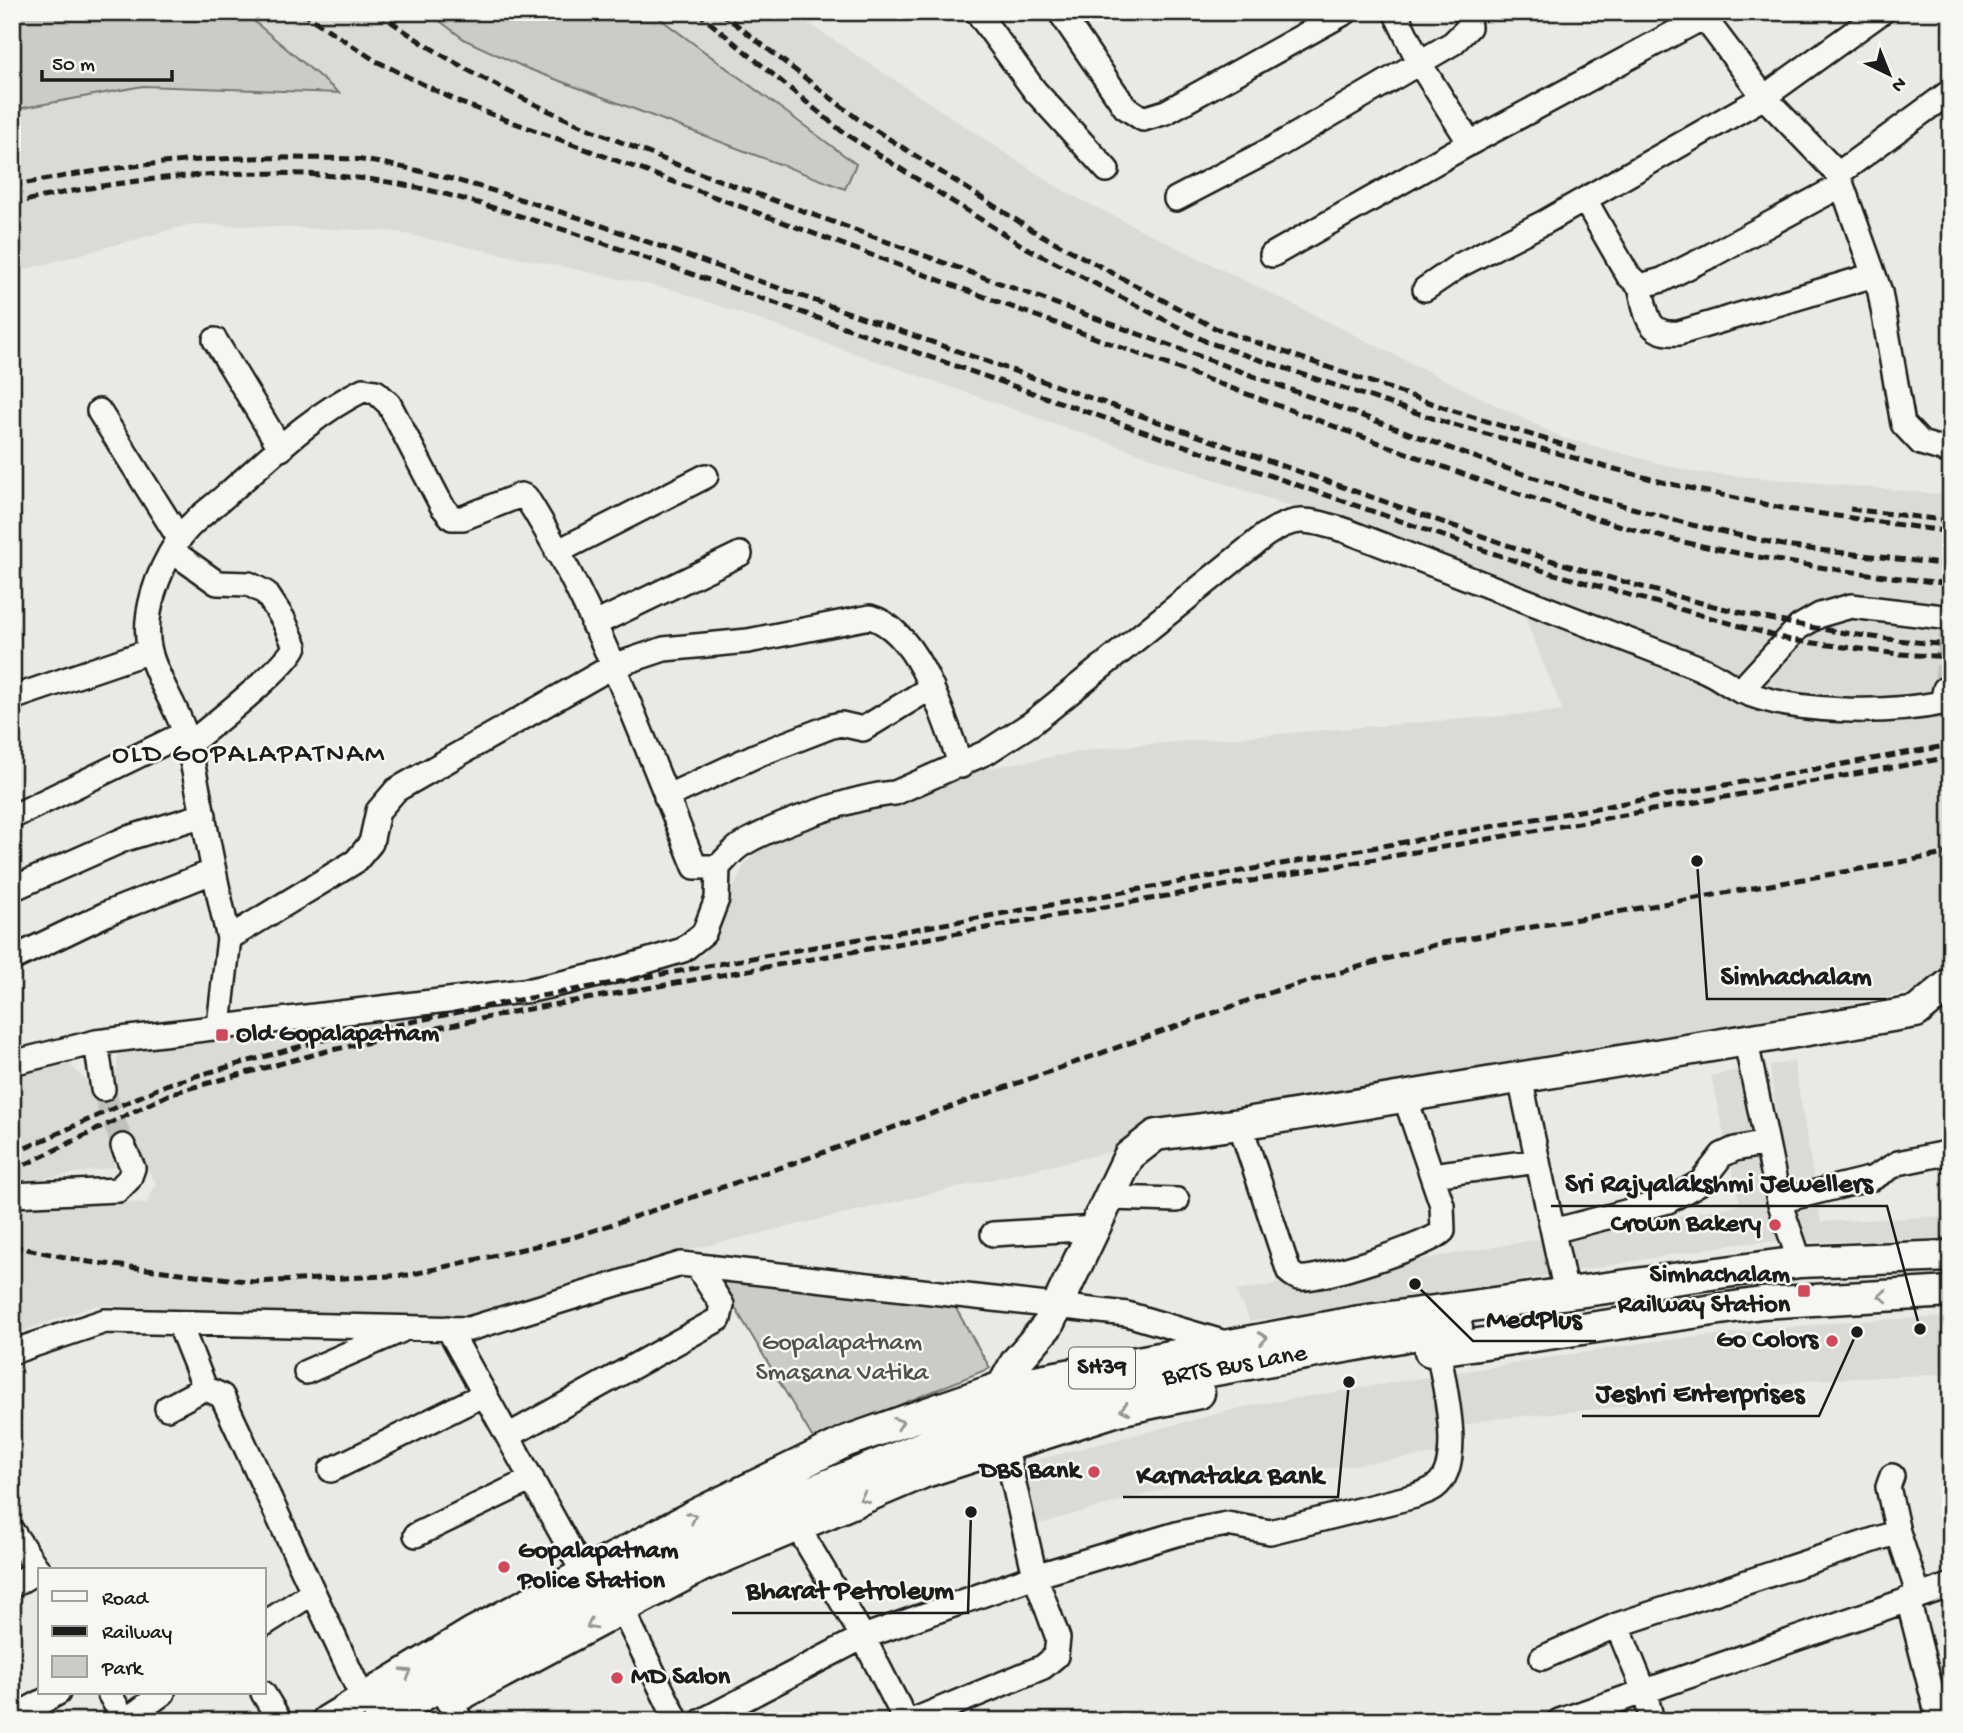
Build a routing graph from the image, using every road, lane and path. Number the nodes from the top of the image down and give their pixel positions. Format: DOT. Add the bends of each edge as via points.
graph roads {
  1 [pos="977,12"];
  2 [pos="1060,12"];
  3 [pos="1346,12"];
  4 [pos="1395,12"];
  5 [pos="1467,12"];
  6 [pos="1882,12"];
  7 [pos="1702,15"];
  8 [pos="1420,64"];
  9 [pos="1951,91"];
  10 [pos="1764,97"];
  11 [pos="1470,143"];
  12 [pos="1107,170"];
  13 [pos="1840,180"];
  14 [pos="1176,199"];
  15 [pos="1585,200"];
  16 [pos="1272,255"];
  17 [pos="1874,275"];
  18 [pos="1640,286"];
  19 [pos="1425,289"];
  20 [pos="215,340"];
  21 [pos="99,411"];
  22 [pos="281,449"];
  23 [pos="1951,452"];
  24 [pos="706,476"];
  25 [pos="176,544"];
  26 [pos="557,552"];
  27 [pos="740,554"];
  28 [pos="1951,618"];
  29 [pos="593,625"];
  30 [pos="150,651"];
  31 [pos="613,666"];
  32 [pos="932,687"];
  33 [pos="1945,689"];
  34 [pos="1740,691"];
  35 [pos="12,698"];
  36 [pos="186,739"];
  37 [pos="961,765"];
  38 [pos="666,797"];
  39 [pos="204,815"];
  40 [pos="12,817"];
  41 [pos="718,867"];
  42 [pos="212,872"];
  43 [pos="12,889"];
  44 [pos="229,938"];
  45 [pos="12,959"];
  46 [pos="1951,983"];
  47 [pos="219,1026"];
  48 [pos="96,1042"];
  49 [pos="1746,1042"];
  50 [pos="12,1063"];
  51 [pos="1520,1078"];
  52 [pos="103,1089"];
  53 [pos="1405,1097"];
  54 [pos="1240,1124"];
  55 [pos="1767,1143"];
  56 [pos="122,1146"];
  57 [pos="1951,1152"];
  58 [pos="1538,1161"];
  59 [pos="1432,1175"];
  60 [pos="12,1195"];
  61 [pos="1110,1198"];
  62 [pos="1177,1200"];
  63 [pos="1779,1201"];
  64 [pos="1097,1228"];
  65 [pos="1553,1231"];
  66 [pos="993,1234"];
  67 [pos="1951,1256"];
  68 [pos="1800,1262"];
  69 [pos="696,1266"];
  70 [pos="1951,1273"];
  71 [pos="1951,1292"];
  72 [pos="1566,1293"];
  73 [pos="1057,1307"];
  74 [pos="179,1323"];
  75 [pos="409,1328"];
  76 [pos="447,1328"];
  77 [pos="1229,1344"];
  78 [pos="1438,1349"];
  79 [pos="12,1352"];
  80 [pos="306,1372"];
  81 [pos="1002,1387"];
  82 [pos="205,1388"];
  83 [pos="485,1394"];
  84 [pos="167,1408"];
  85 [pos="1002,1432"];
  86 [pos="508,1436"];
  87 [pos="331,1470"];
  88 [pos="1892,1476"];
  89 [pos="532,1479"];
  90 [pos="797,1526"];
  91 [pos="12,1531"];
  92 [pos="1898,1532"];
  93 [pos="416,1535"];
  94 [pos="38,1570"];
  95 [pos="38,1572"];
  96 [pos="584,1574"];
  97 [pos="1035,1576"];
  98 [pos="1951,1585"];
  99 [pos="12,1586"];
  100 [pos="312,1593"];
  101 [pos="1914,1598"];
  102 [pos="622,1609"];
  103 [pos="266,1623"];
  104 [pos="1617,1625"];
  105 [pos="863,1637"];
  106 [pos="1542,1658"];
  107 [pos="1644,1693"];
  108 [pos="56,1694"];
  109 [pos="110,1694"];
  110 [pos="162,1694"];
  111 [pos="264,1694"];
  112 [pos="371,1710"];
  113 [pos="455,1711"];
  114 [pos="12,1718"];
  115 [pos="125,1721"];
  116 [pos="280,1721"];
  117 [pos="327,1721"];
  118 [pos="418,1721"];
  119 [pos="677,1721"];
  120 [pos="702,1721"];
  121 [pos="906,1721"];
  122 [pos="912,1721"];
  123 [pos="1559,1721"];
  124 [pos="1652,1721"];
  125 [pos="1939,1721"];
  1 -- 12 [label="street" via="1035,91"];
  2 -- 3 [label="street" via="1125,107 1143,119 1166,112"];
  4 -- 8 [label="street"];
  5 -- 8 [label="street" via="1466,33"];
  6 -- 10 [label="street"];
  7 -- 10 [label="street"];
  7 -- 11 [label="street"];
  8 -- 11 [label="street"];
  8 -- 14 [label="street"];
  9 -- 13 [label="street"];
  10 -- 13 [label="street"];
  10 -- 15 [label="street"];
  11 -- 16 [label="street"];
  13 -- 17 [label="street"];
  13 -- 18 [label="street" via="1702,260"];
  15 -- 18 [label="street" via="1628,275"];
  15 -- 19 [label="street" via="1460,265"];
  17 -- 18 [label="street" via="1664,334 1649,321"];
  17 -- 23 [label="street" via="1903,424 1921,443"];
  20 -- 22 [label="street"];
  21 -- 25 [label="street"];
  22 -- 25 [label="street"];
  22 -- 26 [label="street" via="352,395 363,390 376,392 389,404 452,518 464,518 521,495"];
  24 -- 26 [label="street"];
  25 -- 30 [label="street" via="160,570 150,611"];
  25 -- 36 [label="street" via="217,583 249,584 266,593 295,646 277,670"];
  26 -- 29 [label="street"];
  27 -- 29 [label="street"];
  28 -- 34 [label="street" via="1851,606 1820,615 1799,627"];
  29 -- 31 [label="street"];
  30 -- 35 [label="street"];
  30 -- 36 [label="street"];
  31 -- 32 [label="street" via="664,649 748,641 870,617 895,631"];
  31 -- 38 [label="street"];
  31 -- 44 [label="street" via="396,790 378,811 371,843 356,861"];
  32 -- 37 [label="street"];
  32 -- 38 [label="street" via="863,729 832,726"];
  33 -- 34 [label="street" via="1942,703 1893,709 1807,707"];
  34 -- 37 [label="street" via="1695,666 1344,530 1309,520 1289,521 1264,536 1032,723"];
  36 -- 39 [label="street"];
  36 -- 40 [label="street"];
  37 -- 41 [label="street" via="895,793 794,821 739,845"];
  38 -- 41 [label="street" via="695,867"];
  39 -- 42 [label="street"];
  39 -- 43 [label="street" via="125,839"];
  41 -- 47 [label="street" via="717,899 704,933 683,950 531,990 371,1007 293,1021"];
  42 -- 44 [label="street"];
  42 -- 45 [label="street"];
  44 -- 47 [label="street"];
  46 -- 49 [label="main road" via="1916,1012"];
  47 -- 48 [label="street"];
  48 -- 50 [label="street"];
  48 -- 52 [label="street"];
  49 -- 51 [label="main road"];
  49 -- 55 [label="street"];
  51 -- 53 [label="main road"];
  51 -- 58 [label="street"];
  53 -- 54 [label="main road"];
  53 -- 59 [label="street"];
  54 -- 59 [label="street" via="1289,1272 1298,1278 1425,1244 1439,1235 1444,1217"];
  54 -- 61 [label="main road" via="1147,1140 1129,1156"];
  55 -- 63 [label="street"];
  55 -- 65 [label="street" via="1722,1155 1701,1182 1668,1201"];
  56 -- 60 [label="street" via="133,1168 118,1190"];
  57 -- 63 [label="street" via="1898,1163 1873,1178"];
  58 -- 59 [label="street"];
  58 -- 65 [label="street"];
  61 -- 62 [label="street"];
  61 -- 64 [label="main road"];
  63 -- 68 [label="street"];
  64 -- 66 [label="street"];
  64 -- 73 [label="main road"];
  65 -- 72 [label="street"];
  67 -- 68 [label="main road, SH39"];
  68 -- 72 [label="main road, SH39"];
  69 -- 73 [label="street"];
  69 -- 76 [label="street" via="681,1264 469,1329"];
  69 -- 86 [label="street" via="722,1305 719,1318"];
  70 -- 85 [label="main road, BRTS Bus Lane" via="1856,1274 1634,1298 1147,1382"];
  71 -- 78 [label="main road, SH39, one-way" via="1762,1303"];
  77 -- 72 [label="main road, SH39, one-way"];
  73 -- 77 [label="street" via="1127,1314"];
  73 -- 81 [label="main road"];
  74 -- 75 [label="street"];
  74 -- 79 [label="street" via="105,1321"];
  74 -- 82 [label="street"];
  75 -- 76 [label="street"];
  75 -- 80 [label="street"];
  76 -- 83 [label="street"];
  77 -- 81 [label="main road, SH39"];
  78 -- 85 [label="main road, SH39, one-way"];
  78 -- 97 [label="street" via="1452,1452 1447,1472 1436,1487 1270,1532 1227,1524 1180,1533"];
  81 -- 85 [label="main road"];
  96 -- 81 [label="main road, SH39, one-way" via="848,1441"];
  82 -- 84 [label="street"];
  82 -- 100 [label="street" via="222,1396 284,1523"];
  83 -- 86 [label="street"];
  83 -- 87 [label="street"];
  85 -- 90 [label="main road, SH39, one-way" via="925,1472"];
  85 -- 97 [label="street"];
  85 -- 112 [label="main road, BRTS Bus Lane" via="803,1495 691,1546"];
  86 -- 89 [label="street"];
  88 -- 92 [label="street" via="1888,1487"];
  89 -- 93 [label="street"];
  89 -- 96 [label="street"];
  90 -- 102 [label="main road, SH39" via="700,1567"];
  90 -- 105 [label="street"];
  91 -- 94 [label="street"];
  92 -- 101 [label="street"];
  92 -- 104 [label="street"];
  95 -- 99 [label="street"];
  112 -- 96 [label="main road, SH39, one-way" via="472,1633"];
  97 -- 105 [label="street"];
  97 -- 122 [label="street" via="1058,1638 1056,1656 1043,1667"];
  98 -- 101 [label="street"];
  100 -- 103 [label="street"];
  100 -- 112 [label="street"];
  101 -- 107 [label="street"];
  101 -- 125 [label="street"];
  102 -- 113 [label="main road, SH39, one-way"];
  102 -- 119 [label="street"];
  104 -- 106 [label="street"];
  104 -- 107 [label="street"];
  105 -- 120 [label="street"];
  105 -- 121 [label="street"];
  107 -- 123 [label="street"];
  107 -- 124 [label="street"];
  108 -- 114 [label="street"];
  109 -- 115 [label="street"];
  110 -- 115 [label="street"];
  111 -- 116 [label="street"];
  112 -- 117 [label="main road, SH39"];
  113 -- 118 [label="main road, SH39"];
}
